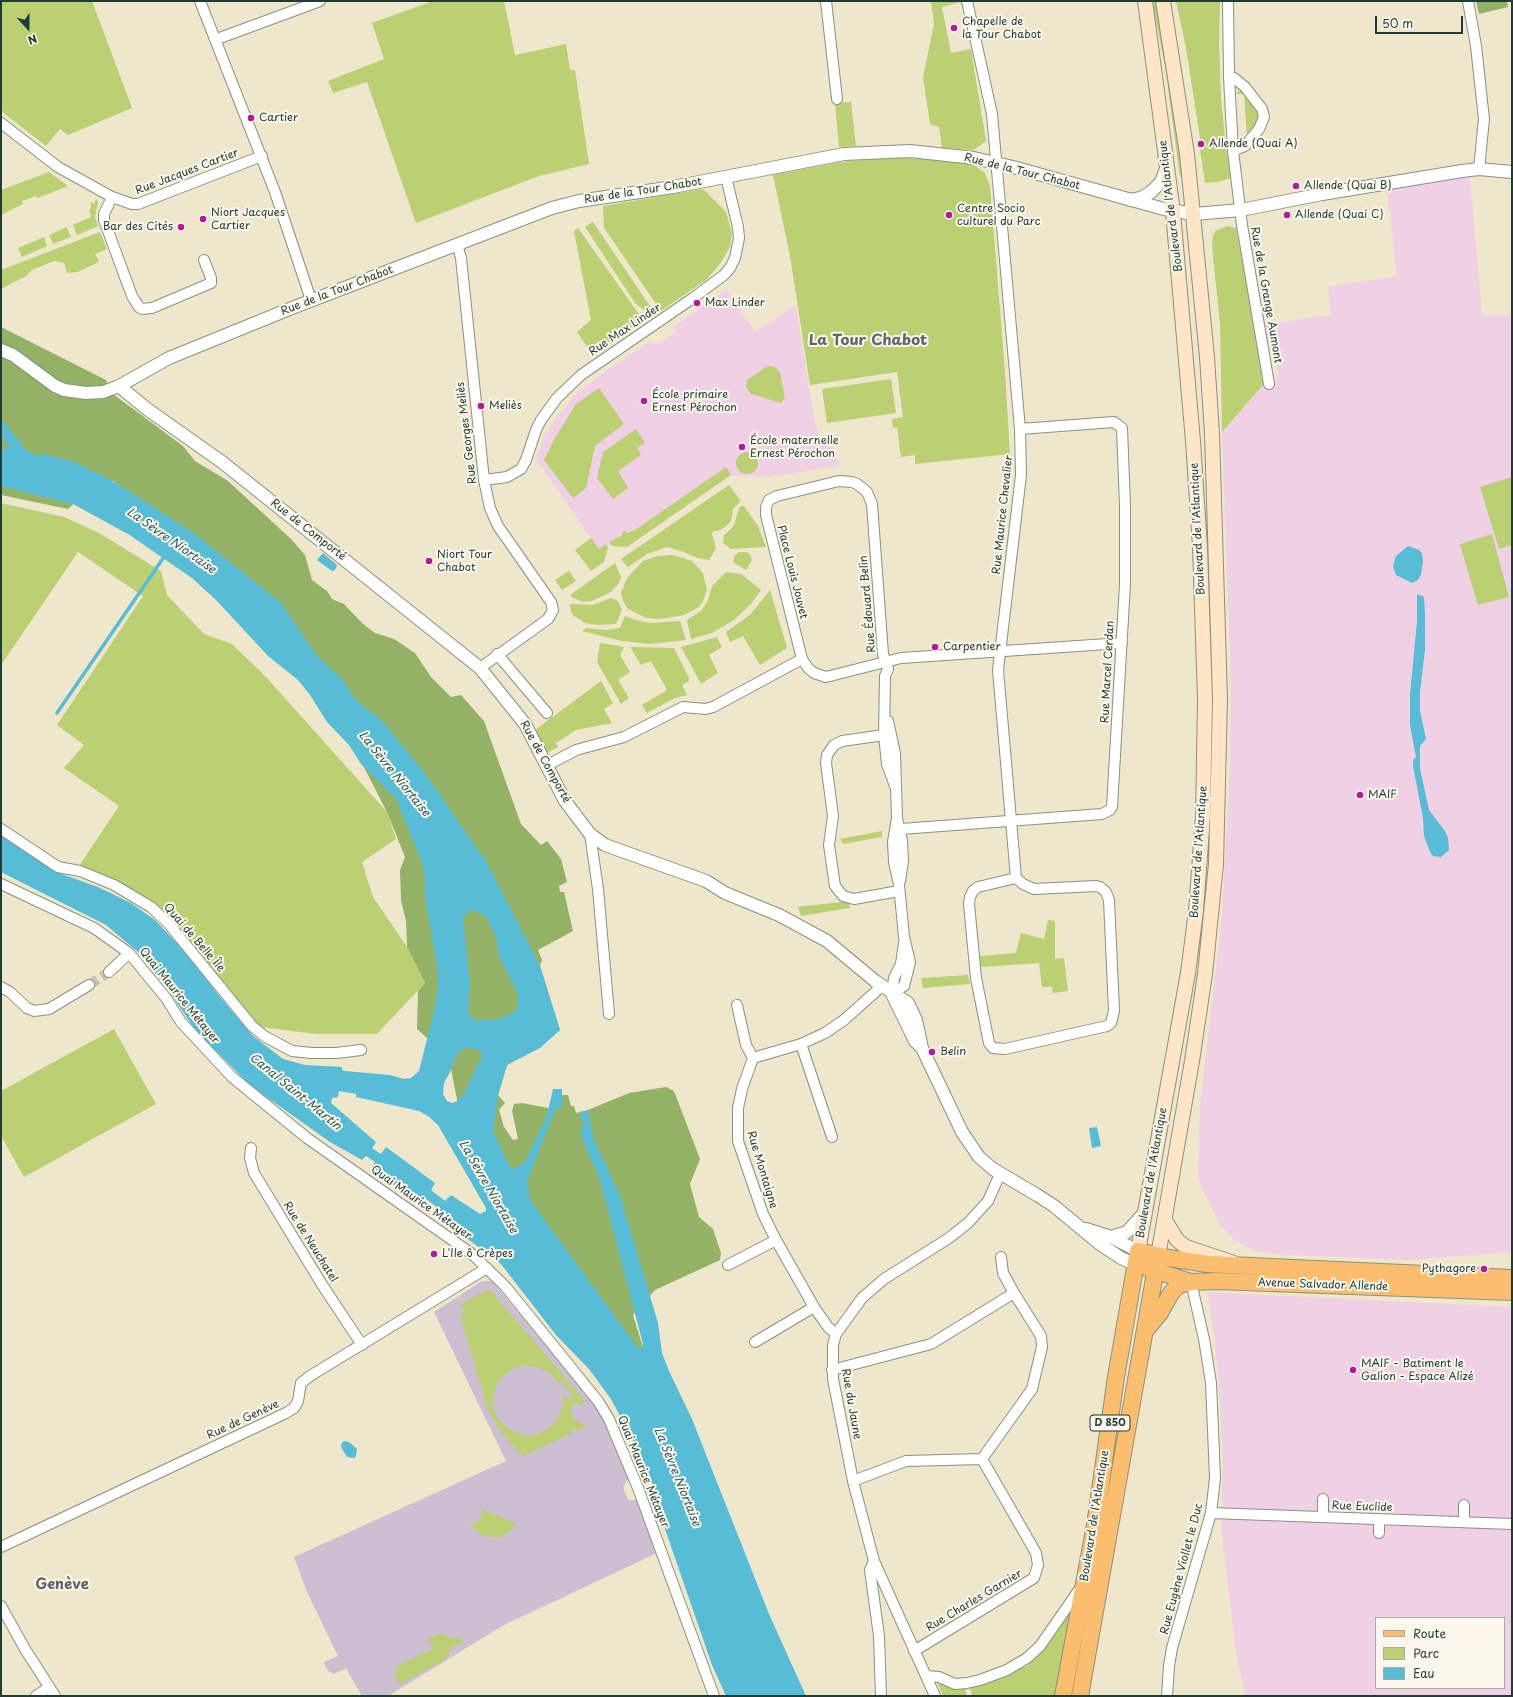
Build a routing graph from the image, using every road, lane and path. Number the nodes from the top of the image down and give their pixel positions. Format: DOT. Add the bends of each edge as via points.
graph roads {
  1 [pos="200,1"];
  2 [pos="320,1"];
  3 [pos="826,1"];
  4 [pos="968,1"];
  5 [pos="1145,1"];
  6 [pos="1163,1"];
  7 [pos="1228,1"];
  8 [pos="1468,1"];
  9 [pos="217,39"];
  10 [pos="1229,78"];
  11 [pos="837,99"];
  12 [pos="1,123"];
  13 [pos="1233,150"];
  14 [pos="262,156"];
  15 [pos="996,164"];
  16 [pos="1167,166"];
  17 [pos="1479,169"];
  18 [pos="1512,172"];
  19 [pos="726,178"];
  20 [pos="112,197"];
  21 [pos="1130,200"];
  22 [pos="1241,210"];
  23 [pos="1173,212"];
  24 [pos="1194,214"];
  25 [pos="456,244"];
  26 [pos="204,260"];
  27 [pos="311,300"];
  28 [pos="1,350"];
  29 [pos="1269,384"];
  30 [pos="119,386"];
  31 [pos="1020,429"];
  32 [pos="484,480"];
  33 [pos="867,492"];
  34 [pos="1122,643"];
  35 [pos="1000,652"];
  36 [pos="497,654"];
  37 [pos="802,659"];
  38 [pos="886,663"];
  39 [pos="480,668"];
  40 [pos="547,712"];
  41 [pos="886,714"];
  42 [pos="884,735"];
  43 [pos="546,766"];
  44 [pos="895,786"];
  45 [pos="897,818"];
  46 [pos="1011,821"];
  47 [pos="1,829"];
  48 [pos="901,829"];
  49 [pos="590,834"];
  50 [pos="1016,878"];
  51 [pos="1,884"];
  52 [pos="899,888"];
  53 [pos="129,953"];
  54 [pos="109,972"];
  55 [pos="89,985"];
  56 [pos="1,987"];
  57 [pos="887,989"];
  58 [pos="736,1005"];
  59 [pos="609,1014"];
  60 [pos="801,1044"];
  61 [pos="361,1050"];
  62 [pos="753,1058"];
  63 [pos="832,1137"];
  64 [pos="251,1148"];
  65 [pos="1000,1174"];
  66 [pos="1145,1212"];
  67 [pos="1165,1220"];
  68 [pos="1079,1226"];
  69 [pos="1111,1237"];
  70 [pos="776,1240"];
  71 [pos="1001,1257"];
  72 [pos="1137,1258"];
  73 [pos="1157,1263"];
  74 [pos="728,1265"];
  75 [pos="1244,1266"];
  76 [pos="487,1268"];
  77 [pos="1512,1278"];
  78 [pos="1191,1282"];
  79 [pos="1512,1292"];
  80 [pos="1014,1293"];
  81 [pos="814,1307"];
  82 [pos="1145,1331"];
  83 [pos="836,1334"];
  84 [pos="755,1342"];
  85 [pos="362,1345"];
  86 [pos="832,1370"];
  87 [pos="982,1459"];
  88 [pos="853,1481"];
  89 [pos="1323,1499"];
  90 [pos="1464,1505"];
  91 [pos="1210,1513"];
  92 [pos="1323,1517"];
  93 [pos="1379,1519"];
  94 [pos="1464,1522"];
  95 [pos="1512,1524"];
  96 [pos="1379,1533"];
  97 [pos="1,1547"];
  98 [pos="874,1560"];
  99 [pos="1084,1582"];
  100 [pos="1,1606"];
  101 [pos="914,1651"];
  102 [pos="926,1676"];
  103 [pos="52,1692"];
  104 [pos="36,1696"];
  105 [pos="714,1696"];
  106 [pos="881,1696"];
  107 [pos="935,1696"];
  108 [pos="1063,1696"];
  109 [pos="1080,1696"];
  110 [pos="1167,1696"];
  1 -- 9 [label="street"];
  2 -- 9 [label="street"];
  3 -- 11 [label="street"];
  4 -- 15 [label="street, Rue Maurice Chevalier" via="992,114"];
  5 -- 16 [label="main road, Boulevard de l'Atlantique"];
  6 -- 24 [label="main road, Boulevard de l'Atlantique" via="1179,95"];
  7 -- 10 [label="street, Rue de la Grange Aumont"];
  8 -- 17 [label="street" via="1484,120"];
  9 -- 14 [label="street"];
  10 -- 13 [label="street, Rue de la Grange Aumont"];
  10 -- 13 [label="street" via="1234,78 1245,87 1262,109 1264,117 1262,124 1245,146"];
  12 -- 20 [label="street, Rue Jacques Cartier" via="58,167"];
  13 -- 22 [label="street, Rue de la Grange Aumont"];
  14 -- 20 [label="street, Rue Jacques Cartier" via="138,204 126,203"];
  14 -- 27 [label="street"];
  15 -- 19 [label="street, Rue de la Tour Chabot" via="940,153 910,151 844,154"];
  15 -- 21 [label="street, Rue de la Tour Chabot"];
  15 -- 31 [label="street, Rue Maurice Chevalier"];
  16 -- 21 [label="street" via="1163,179 1151,192 1141,198"];
  16 -- 23 [label="main road, Boulevard de l'Atlantique"];
  17 -- 18 [label="street, Rue de la Tour Chabot"];
  17 -- 22 [label="street, Rue de la Tour Chabot"];
  19 -- 25 [label="street, Rue de la Tour Chabot" via="578,201 517,220"];
  19 -- 32 [label="street, Rue Max Linder" via="739,238 730,268 693,298 581,375 557,398 541,420 521,469 507,477"];
  20 -- 26 [label="street" via="104,220 132,296 139,307 152,308 211,283"];
  21 -- 23 [label="street, Rue de la Tour Chabot"];
  22 -- 24 [label="street, Rue de la Tour Chabot"];
  22 -- 29 [label="street, Rue de la Grange Aumont"];
  23 -- 24 [label="street, Rue de la Tour Chabot"];
  23 -- 66 [label="main road, Boulevard de l'Atlantique" via="1194,441 1200,547 1205,700 1203,815 1196,911 1188,973"];
  24 -- 67 [label="main road, Boulevard de l'Atlantique" via="1212,434 1220,643 1219,790 1216,864 1204,974"];
  25 -- 27 [label="street, Rue de la Tour Chabot"];
  25 -- 32 [label="street, Rue Georges Meliès" via="461,258"];
  27 -- 30 [label="street, Rue de la Tour Chabot" via="169,358"];
  28 -- 30 [label="street, Rue de la Tour Chabot" via="13,355 64,390 94,393"];
  30 -- 39 [label="street, Rue de Comporté" via="222,462"];
  31 -- 34 [label="street, Rue Marcel Cerdan" via="1114,422 1122,428 1125,506"];
  31 -- 35 [label="street, Rue Maurice Chevalier" via="1021,475"];
  32 -- 36 [label="street, Rue Georges Meliès" via="490,508 498,526 551,602 553,610 548,619"];
  33 -- 37 [label="street, Place Louis Jouvet" via="857,484 839,481 777,496 767,503 766,515"];
  33 -- 38 [label="street, Rue Édouard Belin" via="872,504 883,654"];
  34 -- 35 [label="street, Place Louis Jouvet"];
  34 -- 46 [label="street, Rue Marcel Cerdan" via="1113,803 1110,810 1102,814"];
  35 -- 38 [label="street, Place Louis Jouvet" via="901,658"];
  35 -- 46 [label="street, Rue Maurice Chevalier" via="998,670"];
  36 -- 39 [label="street"];
  36 -- 40 [label="street"];
  37 -- 38 [label="street, Place Louis Jouvet" via="814,673 826,677"];
  37 -- 43 [label="street" via="712,707 683,707 624,737 576,750"];
  38 -- 41 [label="street, Rue Édouard Belin"];
  39 -- 43 [label="street, Rue de Comporté" via="525,724"];
  41 -- 42 [label="street, Rue Édouard Belin"];
  41 -- 44 [label="street, Rue Édouard Belin" via="895,753"];
  42 -- 44 [label="street, Rue Édouard Belin" via="887,764"];
  42 -- 52 [label="street" via="842,741 834,745 827,754 826,763 834,816 829,845 835,886 843,896 854,899"];
  43 -- 49 [label="street, Rue de Comporté" via="565,801"];
  44 -- 45 [label="street, Rue Édouard Belin"];
  45 -- 48 [label="street, Rue Édouard Belin"];
  45 -- 52 [label="street, Rue Édouard Belin" via="893,852"];
  46 -- 48 [label="street, Rue Marcel Cerdan"];
  46 -- 50 [label="street, Rue Maurice Chevalier"];
  47 -- 61 [label="street, Quai de Belle Île" via="58,867 80,871 114,885 151,907 168,923 252,1026 264,1036 292,1051 336,1053"];
  48 -- 52 [label="street, Rue Édouard Belin" via="903,861"];
  49 -- 57 [label="street, Rue de Comporté" via="605,845 706,881 725,893 779,915 827,941"];
  49 -- 59 [label="street" via="598,889"];
  50 -- 50 [label="street" via="1034,889 1096,886 1106,892 1109,900 1114,1012 1111,1023 1107,1026 1005,1049 993,1048 989,1043 976,978 970,897 978,887"];
  51 -- 53 [label="street, Quai Maurice Métayer" via="94,928"];
  52 -- 57 [label="street, Rue Édouard Belin" via="904,937 910,962 904,986"];
  53 -- 54 [label="street"];
  53 -- 76 [label="street, Quai Maurice Métayer" via="166,998 181,1022 232,1077 307,1138 440,1231"];
  55 -- 56 [label="street" via="49,1009 34,1011"];
  57 -- 60 [label="street" via="837,1026"];
  57 -- 65 [label="street, Rue de Comporté" via="915,1041 922,1048 968,1142 986,1164"];
  58 -- 62 [label="street" via="746,1045"];
  60 -- 62 [label="street"];
  60 -- 63 [label="street"];
  62 -- 70 [label="street, Rue Montaigne" via="738,1108 738,1141 763,1214"];
  64 -- 85 [label="street, Rue de Neuchatel" via="250,1158 254,1173"];
  65 -- 68 [label="street, Rue de Comporté" via="1037,1195"];
  65 -- 83 [label="street, Rue du Jaune" via="988,1201 968,1223 871,1289"];
  66 -- 69 [label="street" via="1127,1232"];
  66 -- 72 [label="main road, Boulevard de l'Atlantique"];
  67 -- 73 [label="main road, Boulevard de l'Atlantique"];
  67 -- 75 [label="main road" via="1177,1240 1186,1247"];
  68 -- 69 [label="street, Rue de Comporté"];
  68 -- 72 [label="street, Rue de Comporté" via="1121,1258"];
  69 -- 72 [label="street, Rue de Comporté"];
  70 -- 74 [label="street"];
  70 -- 81 [label="street, Rue Montaigne"];
  71 -- 80 [label="street" via="1003,1273"];
  72 -- 73 [label="main road, Avenue Salvador Allende"];
  72 -- 99 [label="main road, Boulevard de l'Atlantique / D 850"];
  73 -- 75 [label="main road, Avenue Salvador Allende"];
  73 -- 78 [label="main road, Avenue Salvador Allende"];
  73 -- 82 [label="main road, Boulevard de l'Atlantique / D 850"];
  75 -- 77 [label="main road, Avenue Salvador Allende"];
  76 -- 85 [label="street, Rue de Genève"];
  76 -- 105 [label="street, Quai Maurice Métayer" via="505,1286 576,1373 610,1419"];
  78 -- 79 [label="main road, Avenue Salvador Allende"];
  78 -- 82 [label="main road, Boulevard de l'Atlantique" via="1174,1289 1160,1313"];
  78 -- 91 [label="street, Rue Eugène Viollet le Duc" via="1212,1383 1215,1478"];
  80 -- 86 [label="street" via="931,1344"];
  80 -- 87 [label="street" via="1039,1331 1042,1347 1032,1389"];
  81 -- 83 [label="street, Rue Montaigne"];
  81 -- 84 [label="street"];
  82 -- 109 [label="main road, Boulevard de l'Atlantique / D 850"];
  83 -- 86 [label="street, Rue du Jaune"];
  85 -- 97 [label="street, Rue de Genève" via="301,1383 298,1402 286,1413"];
  86 -- 88 [label="street, Rue du Jaune"];
  87 -- 88 [label="street" via="906,1461"];
  87 -- 101 [label="street, Rue Charles Garnier" via="1036,1553 1038,1565 1034,1578"];
  88 -- 98 [label="street, Rue du Jaune"];
  89 -- 92 [label="street"];
  90 -- 94 [label="street"];
  91 -- 92 [label="street, Rue Euclide"];
  91 -- 110 [label="street, Rue Eugène Viollet le Duc" via="1172,1648"];
  92 -- 93 [label="street, Rue Euclide"];
  93 -- 94 [label="street, Rue Euclide"];
  93 -- 96 [label="street"];
  94 -- 95 [label="street, Rue Euclide"];
  98 -- 101 [label="street, Rue du Jaune"];
  98 -- 106 [label="street" via="870,1570 879,1636"];
  99 -- 102 [label="street" via="1040,1646 1027,1658 1007,1670 980,1680 955,1684 939,1677"];
  99 -- 108 [label="main road, Boulevard de l'Atlantique / D 850"];
  100 -- 103 [label="street"];
  101 -- 102 [label="street, Rue du Jaune"];
  102 -- 107 [label="street, Rue du Jaune"];
  103 -- 104 [label="street"];
}
